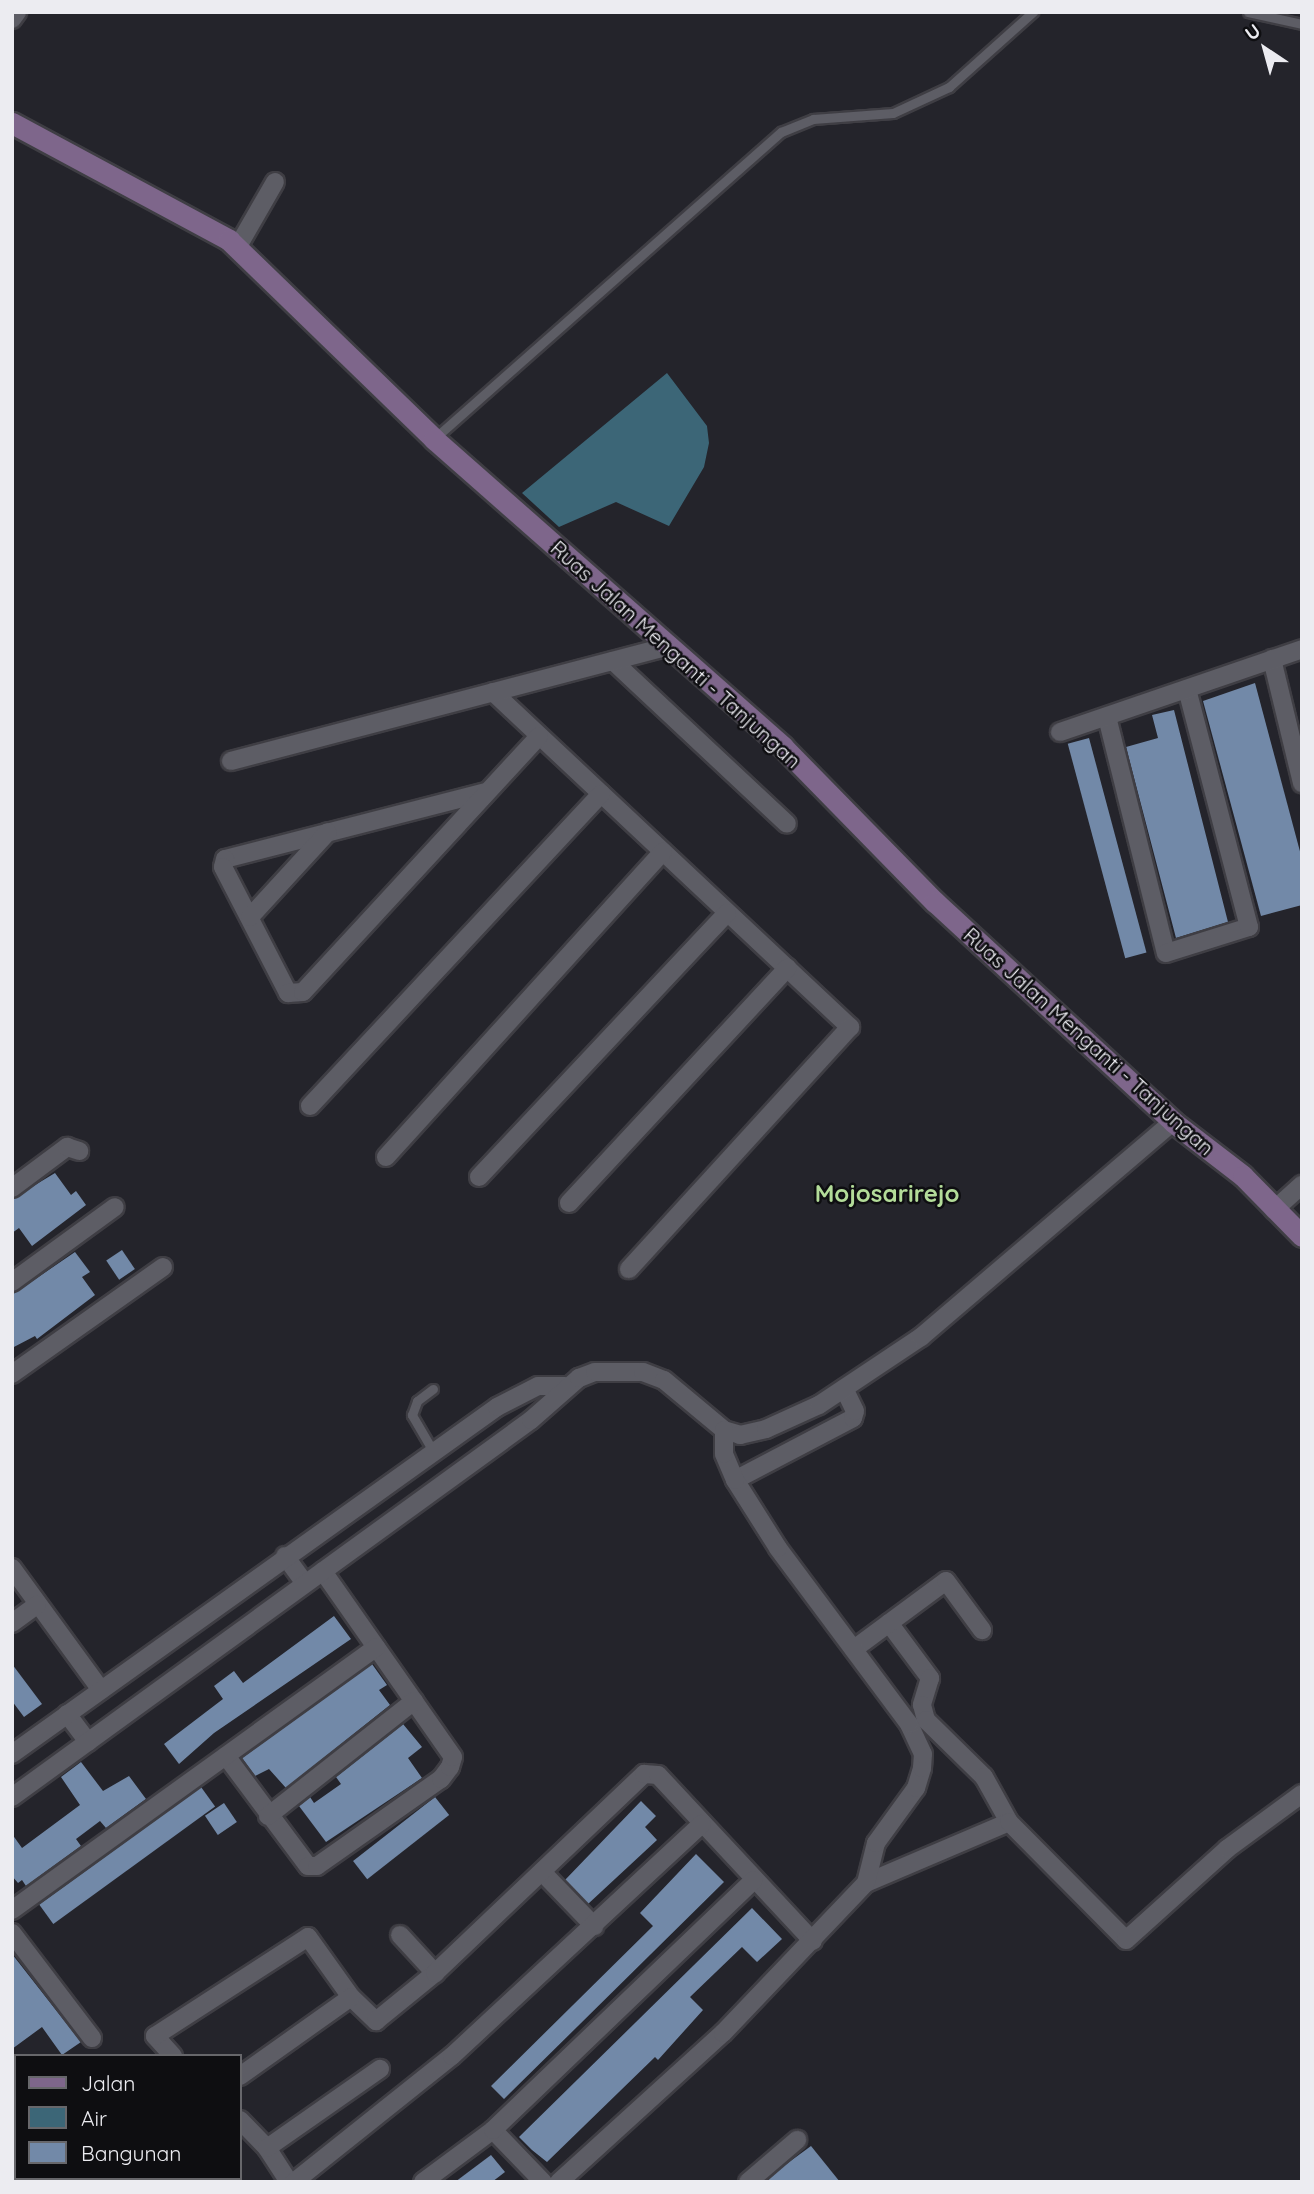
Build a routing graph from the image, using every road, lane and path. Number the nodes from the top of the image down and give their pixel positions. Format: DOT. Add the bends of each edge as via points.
graph roads {
  1 [pos="17,12"];
  2 [pos="1033,12"];
  3 [pos="1248,12"];
  4 [pos="12,19"];
  5 [pos="1302,24"];
  6 [pos="12,123"];
  7 [pos="275,182"];
  8 [pos="237,248"];
  9 [pos="434,439"];
  10 [pos="670,646"];
  11 [pos="1302,649"];
  12 [pos="1272,659"];
  13 [pos="613,660"];
  14 [pos="1187,689"];
  15 [pos="493,692"];
  16 [pos="1107,717"];
  17 [pos="1060,732"];
  18 [pos="539,736"];
  19 [pos="231,761"];
  20 [pos="1302,783"];
  21 [pos="485,792"];
  22 [pos="601,794"];
  23 [pos="788,824"];
  24 [pos="328,832"];
  25 [pos="663,852"];
  26 [pos="727,913"];
  27 [pos="250,917"];
  28 [pos="787,968"];
  29 [pos="310,1106"];
  30 [pos="1173,1122"];
  31 [pos="79,1151"];
  32 [pos="386,1157"];
  33 [pos="479,1177"];
  34 [pos="1302,1185"];
  35 [pos="12,1188"];
  36 [pos="569,1203"];
  37 [pos="115,1208"];
  38 [pos="1274,1210"];
  39 [pos="1302,1236"];
  40 [pos="163,1267"];
  41 [pos="629,1269"];
  42 [pos="12,1282"];
  43 [pos="12,1374"];
  44 [pos="565,1386"];
  45 [pos="844,1388"];
  46 [pos="433,1389"];
  47 [pos="724,1430"];
  48 [pos="433,1451"];
  49 [pos="735,1480"];
  50 [pos="285,1556"];
  51 [pos="12,1569"];
  52 [pos="323,1571"];
  53 [pos="305,1584"];
  54 [pos="37,1605"];
  55 [pos="12,1623"];
  56 [pos="889,1623"];
  57 [pos="982,1630"];
  58 [pos="376,1647"];
  59 [pos="854,1649"];
  60 [pos="101,1690"];
  61 [pos="414,1702"];
  62 [pos="67,1714"];
  63 [pos="88,1742"];
  64 [pos="949,1742"];
  65 [pos="12,1754"];
  66 [pos="923,1754"];
  67 [pos="226,1756"];
  68 [pos="1302,1794"];
  69 [pos="12,1797"];
  70 [pos="268,1816"];
  71 [pos="1009,1822"];
  72 [pos="702,1824"];
  73 [pos="543,1873"];
  74 [pos="754,1880"];
  75 [pos="866,1883"];
  76 [pos="12,1910"];
  77 [pos="594,1926"];
  78 [pos="12,1933"];
  79 [pos="400,1936"];
  80 [pos="813,1941"];
  81 [pos="435,1973"];
  82 [pos="351,1997"];
  83 [pos="92,2038"];
  84 [pos="171,2054"];
  85 [pos="380,2069"];
  86 [pos="242,2075"];
  87 [pos="242,2122"];
  88 [pos="493,2130"];
  89 [pos="797,2140"];
  90 [pos="267,2148"];
  91 [pos="291,2182"];
  92 [pos="423,2182"];
  93 [pos="544,2182"];
  94 [pos="559,2182"];
  95 [pos="748,2182"];
  1 -- 4 [label="street"];
  2 -- 9 [label="lane" via="949,87 893,113 813,119 781,132"];
  3 -- 5 [label="lane"];
  6 -- 8 [label="main road, Ruas Jalan Menganti - Tanjungan" via="173,206"];
  7 -- 8 [label="street"];
  8 -- 9 [label="main road, Ruas Jalan Menganti - Tanjungan"];
  9 -- 10 [label="main road, Ruas Jalan Menganti - Tanjungan"];
  10 -- 13 [label="street"];
  10 -- 30 [label="main road, Ruas Jalan Menganti - Tanjungan" via="783,747 935,902"];
  11 -- 12 [label="street"];
  12 -- 14 [label="street"];
  12 -- 20 [label="street"];
  13 -- 15 [label="street"];
  13 -- 23 [label="street"];
  14 -- 16 [label="street"];
  14 -- 16 [label="street" via="1249,927 1166,953"];
  15 -- 18 [label="street"];
  15 -- 19 [label="street"];
  16 -- 17 [label="street"];
  18 -- 21 [label="street"];
  18 -- 22 [label="street"];
  21 -- 24 [label="street"];
  21 -- 27 [label="street" via="299,995 283,986"];
  22 -- 25 [label="street"];
  22 -- 29 [label="street"];
  24 -- 27 [label="street"];
  24 -- 27 [label="street" via="225,859 223,867"];
  25 -- 26 [label="street"];
  25 -- 32 [label="street"];
  26 -- 28 [label="street"];
  26 -- 33 [label="street"];
  28 -- 36 [label="street"];
  28 -- 41 [label="street" via="850,1027"];
  30 -- 38 [label="main road, Ruas Jalan Menganti - Tanjungan" via="1244,1176"];
  30 -- 45 [label="street" via="921,1337"];
  31 -- 35 [label="street" via="67,1147"];
  34 -- 38 [label="street"];
  37 -- 42 [label="street"];
  38 -- 39 [label="main road, Ruas Jalan Menganti - Tanjungan"];
  40 -- 43 [label="street"];
  44 -- 47 [label="street" via="595,1372 643,1372 664,1380 699,1405"];
  44 -- 48 [label="street" via="538,1386 497,1407"];
  44 -- 52 [label="street" via="551,1405"];
  45 -- 47 [label="street" via="766,1429 740,1435"];
  45 -- 49 [label="street" via="855,1410 853,1418"];
  46 -- 48 [label="lane" via="417,1401 412,1415"];
  47 -- 49 [label="street" via="724,1454"];
  48 -- 50 [label="street"];
  49 -- 59 [label="street" via="778,1548"];
  50 -- 53 [label="street"];
  50 -- 60 [label="street"];
  51 -- 54 [label="street"];
  52 -- 53 [label="street"];
  52 -- 58 [label="street"];
  53 -- 63 [label="street"];
  54 -- 55 [label="street"];
  54 -- 60 [label="street"];
  56 -- 57 [label="street" via="946,1581"];
  56 -- 59 [label="street"];
  56 -- 64 [label="street" via="930,1678 922,1705 926,1720"];
  58 -- 61 [label="street"];
  58 -- 67 [label="street"];
  59 -- 66 [label="street" via="909,1724"];
  60 -- 62 [label="street"];
  61 -- 70 [label="street"];
  61 -- 70 [label="street" via="453,1757 441,1779 317,1866 300,1859"];
  62 -- 63 [label="street"];
  62 -- 65 [label="street"];
  63 -- 69 [label="street"];
  64 -- 66 [label="street"];
  64 -- 71 [label="street" via="984,1777"];
  66 -- 75 [label="street" via="916,1788 876,1843"];
  67 -- 70 [label="street"];
  67 -- 76 [label="street"];
  68 -- 71 [label="street" via="1227,1849 1126,1940"];
  71 -- 75 [label="street"];
  72 -- 73 [label="street" via="658,1775 644,1774"];
  72 -- 74 [label="street"];
  72 -- 77 [label="street"];
  73 -- 77 [label="street"];
  73 -- 81 [label="street"];
  74 -- 80 [label="street"];
  74 -- 88 [label="street"];
  75 -- 80 [label="street"];
  77 -- 91 [label="street" via="452,2056"];
  78 -- 83 [label="street"];
  79 -- 81 [label="street"];
  80 -- 94 [label="street" via="633,2119"];
  81 -- 82 [label="street" via="376,2021"];
  82 -- 84 [label="street" via="308,1937 155,2036"];
  82 -- 86 [label="street"];
  85 -- 90 [label="street"];
  87 -- 90 [label="street"];
  88 -- 92 [label="street"];
  88 -- 93 [label="street"];
  89 -- 95 [label="street"];
  90 -- 91 [label="street"];
}
